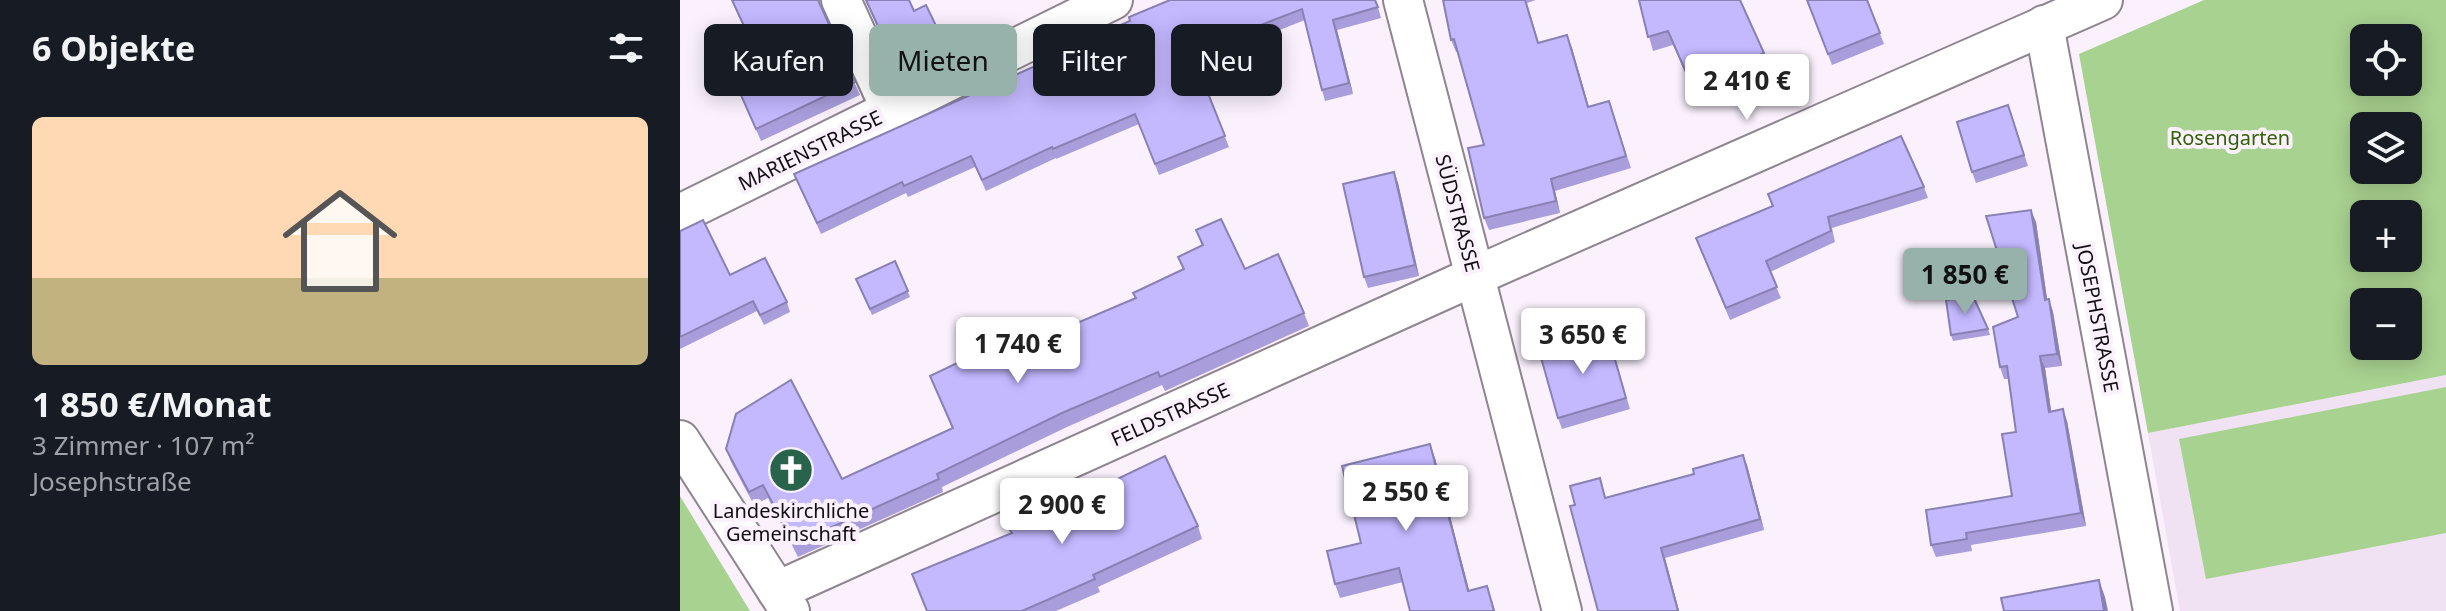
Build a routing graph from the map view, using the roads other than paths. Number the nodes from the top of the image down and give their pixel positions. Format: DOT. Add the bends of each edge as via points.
graph roads {
  1 [pos="841,0"];
  2 [pos="1113,0"];
  3 [pos="1403,0"];
  4 [pos="2103,0"];
  5 [pos="2044,25"];
  6 [pos="891,110"];
  7 [pos="680,214"];
  8 [pos="1475,276"];
  9 [pos="680,440"];
  10 [pos="784,601"];
  11 [pos="1562,611"];
  12 [pos="2153,611"];
  1 -- 6 [label="street"];
  2 -- 6 [label="street, MARIENSTRASSE"];
  3 -- 8 [label="street, SÜDSTRASSE"];
  4 -- 5 [label="street, FELDSTRASSE"];
  5 -- 8 [label="street, FELDSTRASSE"];
  5 -- 12 [label="street, JOSEPHSTRASSE"];
  6 -- 7 [label="street, MARIENSTRASSE"];
  8 -- 10 [label="street, FELDSTRASSE"];
  8 -- 11 [label="street, SÜDSTRASSE"];
  9 -- 10 [label="street"];
}
